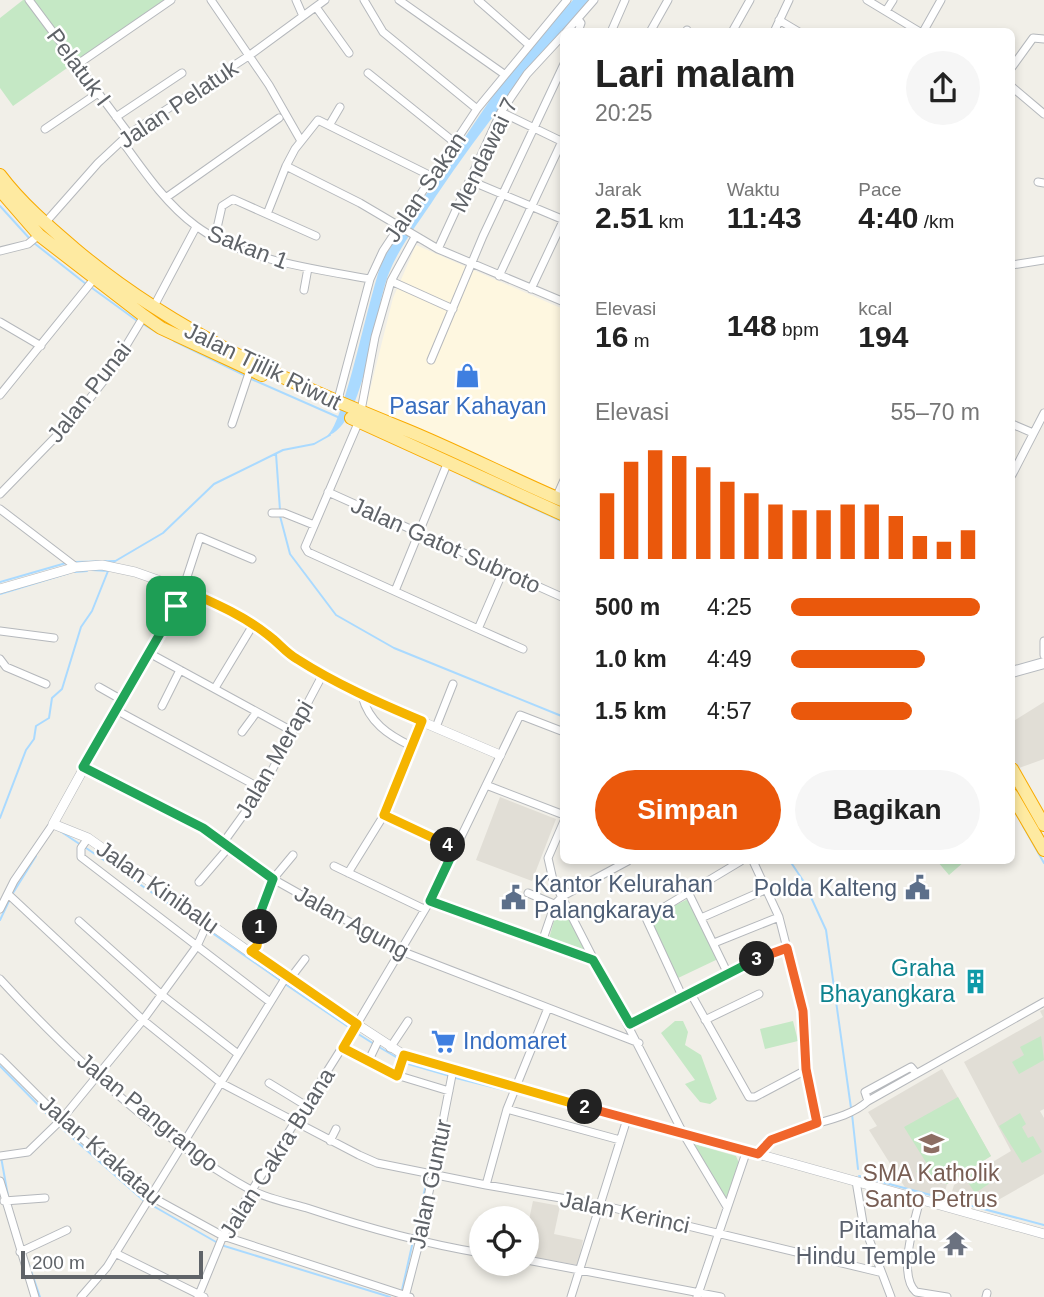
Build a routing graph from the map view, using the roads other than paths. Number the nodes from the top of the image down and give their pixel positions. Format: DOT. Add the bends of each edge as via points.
graph roads {
  1 [pos="29,0"];
  2 [pos="171,0"];
  3 [pos="211,0"];
  4 [pos="296,0"];
  5 [pos="326,0"];
  6 [pos="364,0"];
  7 [pos="399,0"];
  8 [pos="478,0"];
  9 [pos="568,0"];
  10 [pos="594,0"];
  11 [pos="625,0"];
  12 [pos="668,0"];
  13 [pos="750,0"];
  14 [pos="789,0"];
  15 [pos="867,0"];
  16 [pos="892,0"];
  17 [pos="941,0"];
  18 [pos="316,6"];
  19 [pos="886,11"];
  20 [pos="303,16"];
  21 [pos="578,19"];
  22 [pos="779,20"];
  23 [pos="570,28"];
  24 [pos="579,28"];
  25 [pos="613,28"];
  26 [pos="652,28"];
  27 [pos="734,28"];
  28 [pos="776,28"];
  29 [pos="792,28"];
  30 [pos="915,28"];
  31 [pos="924,28"];
  32 [pos="560,38"];
  33 [pos="1044,39"];
  34 [pos="528,44"];
  35 [pos="349,54"];
  36 [pos="250,55"];
  37 [pos="1015,63"];
  38 [pos="78,64"];
  39 [pos="560,72"];
  40 [pos="182,73"];
  41 [pos="368,73"];
  42 [pos="504,74"];
  43 [pos="1015,90"];
  44 [pos="99,93"];
  45 [pos="340,107"];
  46 [pos="477,109"];
  47 [pos="501,112"];
  48 [pos="1044,114"];
  49 [pos="116,117"];
  50 [pos="279,118"];
  51 [pos="330,124"];
  52 [pos="533,127"];
  53 [pos="45,129"];
  54 [pos="129,134"];
  55 [pos="560,139"];
  56 [pos="122,141"];
  57 [pos="301,141"];
  58 [pos="454,142"];
  59 [pos="560,146"];
  60 [pos="286,166"];
  61 [pos="0,174"];
  62 [pos="431,176"];
  63 [pos="471,181"];
  64 [pos="0,190"];
  65 [pos="501,194"];
  66 [pos="167,197"];
  67 [pos="532,207"];
  68 [pos="267,214"];
  69 [pos="560,219"];
  70 [pos="560,226"];
  71 [pos="197,227"];
  72 [pos="399,228"];
  73 [pos="42,229"];
  74 [pos="316,236"];
  75 [pos="413,236"];
  76 [pos="215,237"];
  77 [pos="438,249"];
  78 [pos="0,251"];
  79 [pos="1044,260"];
  80 [pos="471,264"];
  81 [pos="1015,265"];
  82 [pos="308,268"];
  83 [pos="499,276"];
  84 [pos="94,279"];
  85 [pos="370,279"];
  86 [pos="391,281"];
  87 [pos="531,289"];
  88 [pos="304,290"];
  89 [pos="560,300"];
  90 [pos="453,309"];
  91 [pos="148,312"];
  92 [pos="0,321"];
  93 [pos="41,346"];
  94 [pos="430,360"];
  95 [pos="250,370"];
  96 [pos="278,378"];
  97 [pos="0,394"];
  98 [pos="348,412"];
  99 [pos="1044,413"];
  100 [pos="232,424"];
  101 [pos="1015,425"];
  102 [pos="1033,433"];
  103 [pos="447,464"];
  104 [pos="1015,469"];
  105 [pos="328,492"];
  106 [pos="0,494"];
  107 [pos="560,500"];
  108 [pos="0,509"];
  109 [pos="278,513"];
  110 [pos="560,514"];
  111 [pos="314,525"];
  112 [pos="418,531"];
  113 [pos="252,559"];
  114 [pos="76,567"];
  115 [pos="504,569"];
  116 [pos="0,589"];
  117 [pos="183,589"];
  118 [pos="395,591"];
  119 [pos="560,596"];
  120 [pos="253,625"];
  121 [pos="478,629"];
  122 [pos="0,631"];
  123 [pos="54,638"];
  124 [pos="1044,641"];
  125 [pos="523,649"];
  126 [pos="149,653"];
  127 [pos="1044,654"];
  128 [pos="0,659"];
  129 [pos="1044,663"];
  130 [pos="180,670"];
  131 [pos="1015,671"];
  132 [pos="323,674"];
  133 [pos="46,684"];
  134 [pos="453,684"];
  135 [pos="99,687"];
  136 [pos="215,688"];
  137 [pos="362,696"];
  138 [pos="122,700"];
  139 [pos="162,706"];
  140 [pos="116,710"];
  141 [pos="256,713"];
  142 [pos="422,721"];
  143 [pos="436,727"];
  144 [pos="560,730"];
  145 [pos="292,731"];
  146 [pos="242,732"];
  147 [pos="411,746"];
  148 [pos="500,755"];
  149 [pos="83,767"];
  150 [pos="1015,774"];
  151 [pos="486,785"];
  152 [pos="262,789"];
  153 [pos="1015,800"];
  154 [pos="560,813"];
  155 [pos="384,815"];
  156 [pos="1042,818"];
  157 [pos="53,824"];
  158 [pos="560,832"];
  159 [pos="88,838"];
  160 [pos="226,845"];
  161 [pos="455,848"];
  162 [pos="1044,850"];
  163 [pos="293,855"];
  164 [pos="618,864"];
  165 [pos="736,864"];
  166 [pos="754,864"];
  167 [pos="334,866"];
  168 [pos="348,873"];
  169 [pos="273,879"];
  170 [pos="199,882"];
  171 [pos="767,889"];
  172 [pos="528,893"];
  173 [pos="8,894"];
  174 [pos="689,894"];
  175 [pos="563,896"];
  176 [pos="430,901"];
  177 [pos="555,904"];
  178 [pos="0,909"];
  179 [pos="424,909"];
  180 [pos="568,910"];
  181 [pos="779,917"];
  182 [pos="701,918"];
  183 [pos="79,921"];
  184 [pos="208,922"];
  185 [pos="542,942"];
  186 [pos="714,943"];
  187 [pos="197,946"];
  188 [pos="787,948"];
  189 [pos="251,951"];
  190 [pos="401,951"];
  191 [pos="305,959"];
  192 [pos="593,960"];
  193 [pos="728,974"];
  194 [pos="288,978"];
  195 [pos="0,979"];
  196 [pos="759,994"];
  197 [pos="162,995"];
  198 [pos="687,996"];
  199 [pos="270,1002"];
  200 [pos="1044,1002"];
  201 [pos="548,1008"];
  202 [pos="143,1020"];
  203 [pos="705,1020"];
  204 [pos="408,1021"];
  205 [pos="357,1024"];
  206 [pos="630,1024"];
  207 [pos="379,1039"];
  208 [pos="639,1043"];
  209 [pos="343,1048"];
  210 [pos="390,1048"];
  211 [pos="238,1054"];
  212 [pos="404,1055"];
  213 [pos="0,1058"];
  214 [pos="368,1062"];
  215 [pos="806,1069"];
  216 [pos="453,1070"];
  217 [pos="99,1076"];
  218 [pos="397,1076"];
  219 [pos="221,1083"];
  220 [pos="269,1083"];
  221 [pos="515,1086"];
  222 [pos="449,1091"];
  223 [pos="305,1105"];
  224 [pos="507,1109"];
  225 [pos="627,1119"];
  226 [pos="61,1120"];
  227 [pos="817,1123"];
  228 [pos="294,1124"];
  229 [pos="336,1129"];
  230 [pos="684,1135"];
  231 [pos="620,1140"];
  232 [pos="330,1141"];
  233 [pos="183,1145"];
  234 [pos="747,1150"];
  235 [pos="758,1154"];
  236 [pos="0,1156"];
  237 [pos="433,1173"];
  238 [pos="0,1181"];
  239 [pos="856,1181"];
  240 [pos="486,1185"];
  241 [pos="254,1191"];
  242 [pos="150,1196"];
  243 [pos="45,1198"];
  244 [pos="920,1199"];
  245 [pos="4,1201"];
  246 [pos="601,1205"];
  247 [pos="727,1207"];
  248 [pos="66,1230"];
  249 [pos="719,1232"];
  250 [pos="1044,1234"];
  251 [pos="223,1236"];
  252 [pos="419,1242"];
  253 [pos="469,1251"];
  254 [pos="20,1252"];
  255 [pos="115,1253"];
  256 [pos="539,1262"];
  257 [pos="581,1269"];
  258 [pos="879,1272"];
  259 [pos="699,1294"];
  260 [pos="201,1296"];
  261 [pos="35,1297"];
  262 [pos="80,1297"];
  263 [pos="407,1297"];
  264 [pos="571,1297"];
  265 [pos="721,1297"];
  266 [pos="891,1297"];
  267 [pos="947,1297"];
  1 -- 38 [label="street, Pelatuk I"];
  2 -- 38 [label="street"];
  3 -- 36 [label="street"];
  4 -- 20 [label="street"];
  5 -- 18 [label="street, Jalan Pelatuk"];
  6 -- 46 [label="street" via="383,32"];
  7 -- 42 [label="street"];
  8 -- 34 [label="street"];
  9 -- 34 [label="street, Jalan Sakan"];
  10 -- 21 [label="street, Mendawai 7"];
  11 -- 25 [label="street"];
  12 -- 26 [label="street"];
  13 -- 27 [label="street"];
  14 -- 22 [label="street"];
  15 -- 19 [label="street"];
  16 -- 19 [label="street"];
  17 -- 31 [label="street"];
  18 -- 20 [label="street, Jalan Pelatuk"];
  18 -- 35 [label="street"];
  19 -- 30 [label="street"];
  20 -- 36 [label="street, Jalan Pelatuk"];
  21 -- 23 [label="street, Mendawai 7"];
  21 -- 24 [label="street"];
  22 -- 28 [label="street"];
  22 -- 29 [label="street"];
  32 -- 47 [label="street, Mendawai 7"];
  33 -- 37 [label="street" via="1033,38"];
  34 -- 42 [label="street, Jalan Sakan"];
  36 -- 54 [label="street, Jalan Pelatuk"];
  36 -- 57 [label="street"];
  38 -- 44 [label="street, Pelatuk I"];
  39 -- 52 [label="street"];
  40 -- 49 [label="street"];
  41 -- 58 [label="street"];
  42 -- 46 [label="street, Jalan Sakan"];
  43 -- 48 [label="street"];
  44 -- 49 [label="street, Pelatuk I"];
  44 -- 53 [label="street"];
  45 -- 51 [label="street"];
  46 -- 58 [label="street, Jalan Sakan"];
  47 -- 52 [label="street"];
  47 -- 63 [label="street, Mendawai 7"];
  49 -- 54 [label="street, Pelatuk I"];
  50 -- 66 [label="street"];
  51 -- 57 [label="street" via="317,120"];
  51 -- 62 [label="street"];
  52 -- 55 [label="street"];
  52 -- 65 [label="street"];
  54 -- 56 [label="street, Jalan Pelatuk"];
  56 -- 66 [label="street, Sakan 1"];
  56 -- 73 [label="street, Jalan Pelatuk"];
  57 -- 60 [label="street"];
  58 -- 62 [label="street, Jalan Sakan"];
  59 -- 67 [label="street"];
  60 -- 68 [label="street"];
  60 -- 72 [label="street"];
  61 -- 73 [label="highway, Jalan Tjilik Riwut"];
  62 -- 72 [label="street, Jalan Sakan"];
  63 -- 65 [label="street"];
  63 -- 77 [label="street, Mendawai 7"];
  64 -- 73 [label="highway, Jalan Tjilik Riwut"];
  65 -- 67 [label="street"];
  65 -- 80 [label="street"];
  66 -- 71 [label="street, Sakan 1"];
  67 -- 69 [label="street"];
  67 -- 83 [label="street"];
  68 -- 74 [label="street"];
  68 -- 76 [label="street" via="229,200 222,206"];
  70 -- 87 [label="street"];
  71 -- 76 [label="street, Sakan 1"];
  71 -- 91 [label="street, Jalan Punai"];
  72 -- 75 [label="street"];
  72 -- 85 [label="street, Jalan Sakan"];
  73 -- 78 [label="street" via="28,244"];
  73 -- 84 [label="highway, Jalan Tjilik Riwut"];
  73 -- 91 [label="highway, Jalan Tjilik Riwut"];
  75 -- 77 [label="street"];
  75 -- 86 [label="street"];
  76 -- 82 [label="street, Sakan 1"];
  77 -- 80 [label="street"];
  79 -- 81 [label="street"];
  80 -- 83 [label="street"];
  80 -- 90 [label="street"];
  82 -- 85 [label="street, Sakan 1"];
  82 -- 88 [label="street"];
  83 -- 87 [label="street"];
  84 -- 91 [label="highway, Jalan Tjilik Riwut"];
  84 -- 93 [label="street"];
  85 -- 98 [label="street, Jalan Sakan"];
  86 -- 90 [label="street"];
  86 -- 98 [label="street"];
  87 -- 89 [label="street"];
  90 -- 94 [label="street"];
  91 -- 95 [label="highway, Jalan Tjilik Riwut" via="161,328"];
  91 -- 96 [label="highway, Jalan Tjilik Riwut"];
  91 -- 106 [label="street, Jalan Punai" via="92,396"];
  92 -- 93 [label="street"];
  93 -- 97 [label="street"];
  95 -- 96 [label="highway, Jalan Tjilik Riwut"];
  95 -- 100 [label="street"];
  96 -- 98 [label="highway, Jalan Tjilik Riwut"];
  98 -- 103 [label="highway, Jalan Tjilik Riwut"];
  98 -- 105 [label="street"];
  98 -- 107 [label="highway, Jalan Tjilik Riwut" via="404,429"];
  99 -- 102 [label="street"];
  101 -- 102 [label="street"];
  102 -- 104 [label="street"];
  103 -- 110 [label="highway, Jalan Tjilik Riwut"];
  103 -- 112 [label="street"];
  105 -- 111 [label="street"];
  105 -- 112 [label="street, Jalan Gatot Subroto"];
  108 -- 114 [label="street"];
  109 -- 111 [label="street"];
  111 -- 118 [label="street" via="306,541 308,552"];
  112 -- 115 [label="street, Jalan Gatot Subroto"];
  112 -- 118 [label="street"];
  113 -- 117 [label="street" via="200,537"];
  114 -- 116 [label="street"];
  114 -- 117 [label="street" via="118,566"];
  115 -- 119 [label="street, Jalan Gatot Subroto"];
  115 -- 121 [label="street"];
  117 -- 120 [label="street"];
  117 -- 126 [label="street"];
  118 -- 121 [label="street"];
  120 -- 132 [label="street" via="294,658"];
  120 -- 136 [label="street"];
  121 -- 125 [label="street"];
  122 -- 123 [label="street"];
  124 -- 127 [label="street"];
  126 -- 130 [label="street"];
  126 -- 138 [label="street"];
  128 -- 133 [label="street" via="6,667"];
  129 -- 131 [label="main road"];
  130 -- 136 [label="street"];
  130 -- 139 [label="street"];
  132 -- 137 [label="street"];
  132 -- 145 [label="street, Jalan Merapi"];
  134 -- 143 [label="street"];
  135 -- 138 [label="street"];
  136 -- 141 [label="street"];
  137 -- 142 [label="street"];
  137 -- 147 [label="street" via="383,730"];
  138 -- 140 [label="street"];
  140 -- 149 [label="street"];
  140 -- 152 [label="street"];
  141 -- 145 [label="street"];
  141 -- 146 [label="street"];
  142 -- 143 [label="street"];
  142 -- 147 [label="street"];
  143 -- 148 [label="street"];
  144 -- 148 [label="street, Jalan Cakra Buana" via="520,715"];
  145 -- 152 [label="street, Jalan Merapi"];
  147 -- 155 [label="street"];
  148 -- 151 [label="street, Jalan Cakra Buana"];
  149 -- 157 [label="street"];
  149 -- 160 [label="street, Jalan Agung" via="203,828"];
  150 -- 156 [label="highway"];
  151 -- 154 [label="street"];
  151 -- 161 [label="street, Jalan Cakra Buana"];
  152 -- 160 [label="street, Jalan Merapi"];
  153 -- 162 [label="highway"];
  155 -- 161 [label="street"];
  155 -- 168 [label="street"];
  157 -- 159 [label="street, Jalan Kinibalu"];
  157 -- 173 [label="street"];
  158 -- 175 [label="street" via="548,863"];
  159 -- 184 [label="street, Jalan Kinibalu"];
  159 -- 187 [label="street" via="81,857"];
  160 -- 169 [label="street, Jalan Agung"];
  160 -- 170 [label="street, Jalan Merapi"];
  161 -- 176 [label="street, Jalan Cakra Buana"];
  163 -- 169 [label="street"];
  164 -- 175 [label="street"];
  165 -- 174 [label="street"];
  166 -- 171 [label="street"];
  167 -- 168 [label="street"];
  168 -- 179 [label="street"];
  169 -- 189 [label="street" via="261,911 257,946"];
  169 -- 190 [label="street, Jalan Agung"];
  171 -- 181 [label="street"];
  171 -- 182 [label="street"];
  172 -- 177 [label="street"];
  173 -- 178 [label="street"];
  173 -- 202 [label="street"];
  174 -- 182 [label="street"];
  174 -- 198 [label="street" via="646,921"];
  175 -- 177 [label="street"];
  175 -- 180 [label="street"];
  176 -- 179 [label="street, Jalan Cakra Buana"];
  176 -- 185 [label="street"];
  177 -- 180 [label="street"];
  177 -- 185 [label="street"];
  179 -- 190 [label="street, Jalan Cakra Buana"];
  180 -- 192 [label="street"];
  181 -- 186 [label="street"];
  181 -- 188 [label="street"];
  182 -- 186 [label="street"];
  183 -- 197 [label="street"];
  184 -- 187 [label="street"];
  184 -- 189 [label="street, Jalan Kinibalu"];
  185 -- 192 [label="street"];
  186 -- 193 [label="street"];
  187 -- 197 [label="street"];
  187 -- 199 [label="street"];
  188 -- 193 [label="street"];
  188 -- 215 [label="street" via="803,1011"];
  189 -- 194 [label="street, Jalan Kinibalu"];
  190 -- 201 [label="street, Jalan Agung"];
  190 -- 205 [label="street, Jalan Cakra Buana"];
  191 -- 194 [label="street"];
  192 -- 206 [label="street"];
  193 -- 198 [label="street"];
  194 -- 199 [label="street"];
  194 -- 205 [label="street, Jalan Kinibalu"];
  195 -- 217 [label="street, Jalan Pangrango"];
  196 -- 203 [label="street"];
  197 -- 202 [label="street"];
  197 -- 211 [label="street"];
  198 -- 203 [label="street"];
  198 -- 206 [label="street"];
  199 -- 211 [label="street"];
  200 -- 227 [label="street" via="856,1112"];
  201 -- 208 [label="street, Jalan Agung"];
  201 -- 221 [label="street"];
  202 -- 217 [label="street"];
  202 -- 219 [label="street"];
  203 -- 215 [label="street" via="749,1097"];
  204 -- 210 [label="street"];
  205 -- 207 [label="street, Jalan Kinibalu"];
  205 -- 209 [label="street, Jalan Cakra Buana"];
  206 -- 208 [label="street"];
  207 -- 210 [label="street, Jalan Kinibalu"];
  207 -- 214 [label="street"];
  208 -- 230 [label="street"];
  209 -- 214 [label="street"];
  209 -- 223 [label="street, Jalan Cakra Buana"];
  210 -- 212 [label="street, Jalan Kinibalu"];
  211 -- 219 [label="street"];
  212 -- 216 [label="street, Jalan Kinibalu"];
  212 -- 218 [label="street"];
  213 -- 226 [label="street, Jalan Krakatau"];
  214 -- 218 [label="street"];
  215 -- 227 [label="street"];
  216 -- 221 [label="street, Jalan Kinibalu"];
  216 -- 222 [label="street, Jalan Guntur"];
  217 -- 226 [label="street"];
  217 -- 233 [label="street, Jalan Pangrango"];
  218 -- 222 [label="street"];
  219 -- 228 [label="street, Jalan Kerinci"];
  219 -- 233 [label="street"];
  220 -- 223 [label="street"];
  221 -- 224 [label="street"];
  221 -- 225 [label="street, Jalan Kinibalu"];
  222 -- 237 [label="street, Jalan Guntur"];
  223 -- 228 [label="street, Jalan Cakra Buana"];
  224 -- 231 [label="street"];
  224 -- 240 [label="street"];
  225 -- 230 [label="street, Jalan Kinibalu"];
  225 -- 231 [label="street"];
  226 -- 236 [label="street" via="28,1152"];
  226 -- 242 [label="street, Jalan Krakatau"];
  227 -- 235 [label="street" via="771,1140"];
  228 -- 232 [label="street, Jalan Kerinci"];
  228 -- 241 [label="street, Jalan Cakra Buana"];
  229 -- 232 [label="street"];
  230 -- 234 [label="street, Jalan Kinibalu"];
  230 -- 247 [label="street"];
  231 -- 246 [label="street"];
  232 -- 237 [label="street, Jalan Kerinci" via="377,1163"];
  233 -- 241 [label="street, Jalan Pangrango"];
  233 -- 242 [label="street"];
  234 -- 235 [label="street, Jalan Kinibalu"];
  234 -- 247 [label="street"];
  235 -- 239 [label="street, Jalan Kinibalu"];
  237 -- 240 [label="street, Jalan Kerinci"];
  237 -- 252 [label="street, Jalan Guntur"];
  238 -- 245 [label="street"];
  239 -- 244 [label="street, Jalan Kinibalu"];
  239 -- 258 [label="street" via="858,1205"];
  240 -- 246 [label="street, Jalan Kerinci"];
  241 -- 251 [label="street, Jalan Cakra Buana"];
  241 -- 252 [label="street, Jalan Pangrango"];
  242 -- 251 [label="street, Jalan Krakatau"];
  242 -- 255 [label="street"];
  243 -- 245 [label="street"];
  244 -- 250 [label="street, Jalan Kinibalu"];
  244 -- 267 [label="street" via="908,1279 916,1292"];
  245 -- 254 [label="street"];
  246 -- 249 [label="street, Jalan Kerinci"];
  246 -- 257 [label="street"];
  247 -- 249 [label="street"];
  248 -- 254 [label="street"];
  249 -- 258 [label="street, Jalan Kerinci"];
  249 -- 259 [label="street"];
  251 -- 260 [label="street, Jalan Cakra Buana"];
  251 -- 263 [label="street, Jalan Krakatau"];
  252 -- 253 [label="street, Jalan Pangrango"];
  252 -- 263 [label="street, Jalan Guntur"];
  254 -- 261 [label="street"];
  255 -- 260 [label="street"];
  255 -- 262 [label="street"];
  256 -- 257 [label="street"];
  257 -- 259 [label="street"];
  257 -- 264 [label="street"];
  258 -- 266 [label="street"];
  259 -- 265 [label="street"];
}
